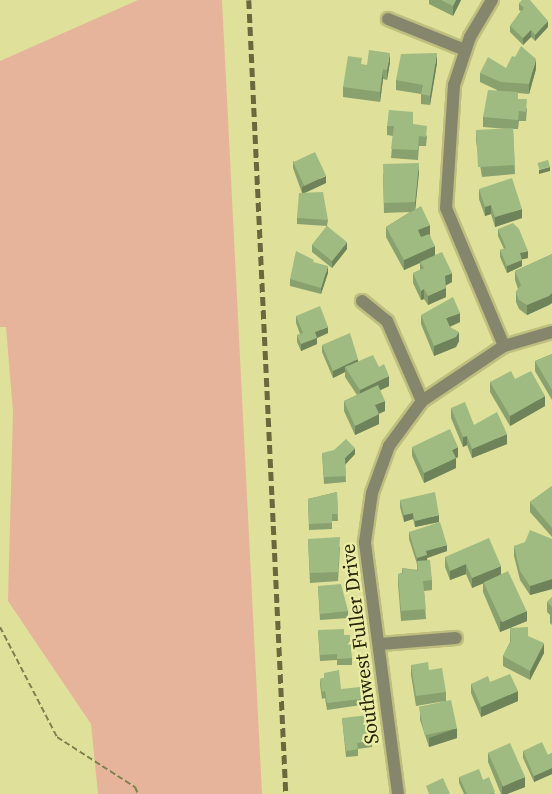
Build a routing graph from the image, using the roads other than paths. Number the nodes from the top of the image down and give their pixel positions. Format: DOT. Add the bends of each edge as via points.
graph roads {
  1 [pos="492,0"];
  2 [pos="388,19"];
  3 [pos="465,50"];
  4 [pos="362,301"];
  5 [pos="552,332"];
  6 [pos="504,346"];
  7 [pos="422,401"];
  8 [pos="456,639"];
  9 [pos="380,644"];
  10 [pos="398,794"];
  1 -- 3 [label="street"];
  2 -- 3 [label="street"];
  3 -- 6 [label="street" via="454,85 446,208"];
  4 -- 7 [label="street" via="387,321"];
  5 -- 6 [label="street, Southwest Fuller Drive"];
  6 -- 7 [label="street, Southwest Fuller Drive"];
  7 -- 9 [label="street, Southwest Fuller Drive" via="388,446 372,493 365,542"];
  8 -- 9 [label="street"];
  9 -- 10 [label="street, Southwest Fuller Drive"];
}
